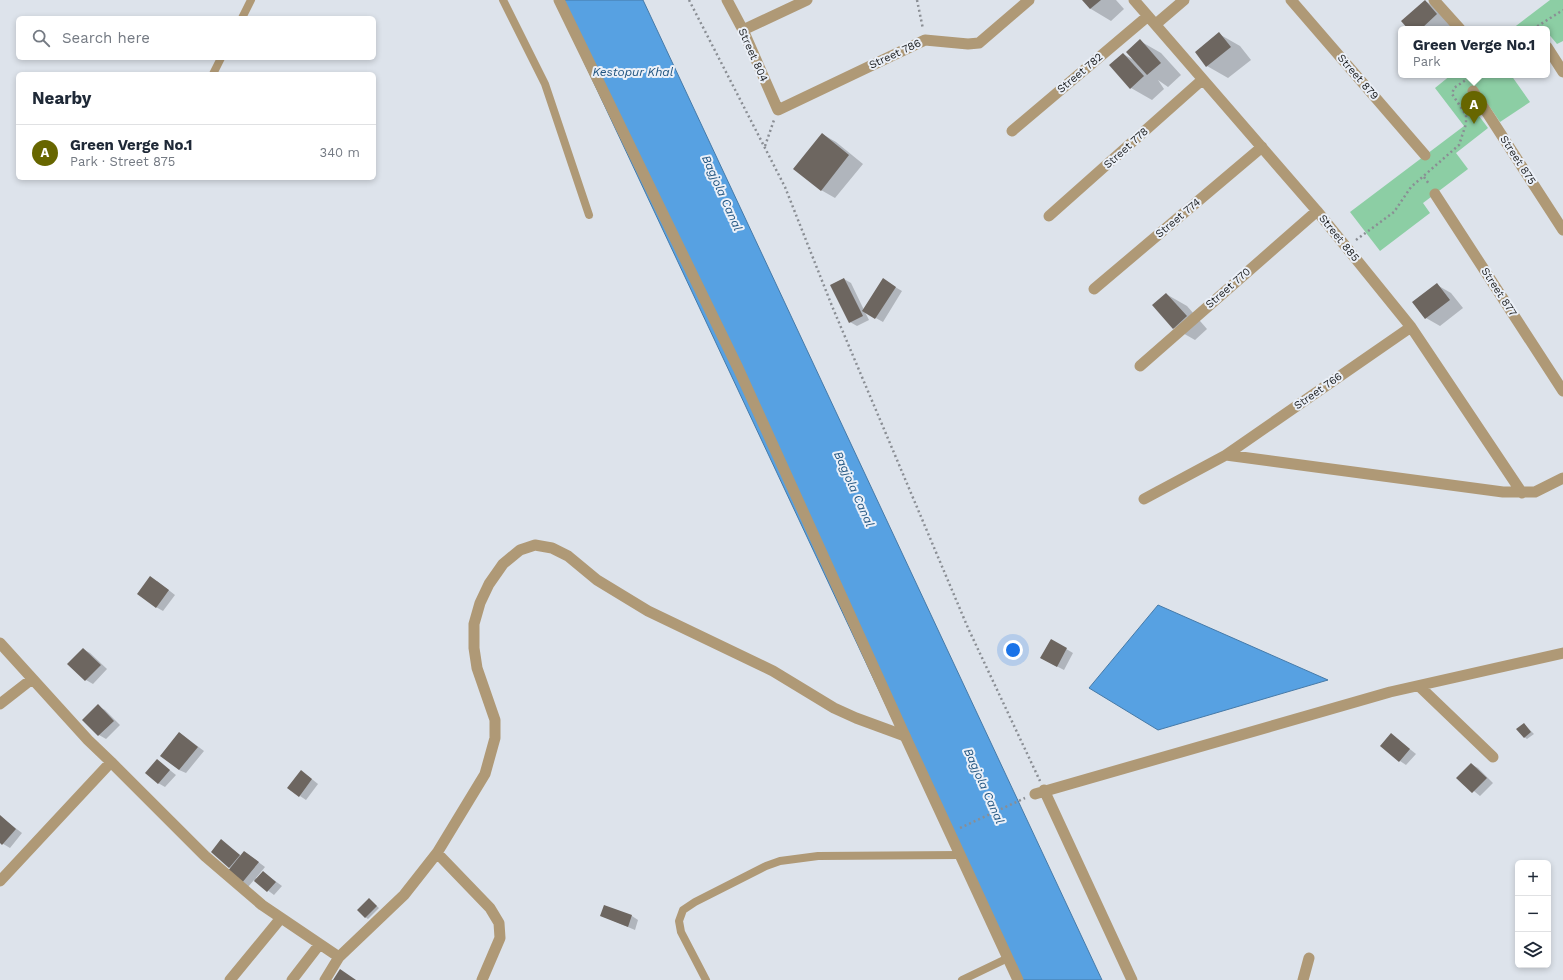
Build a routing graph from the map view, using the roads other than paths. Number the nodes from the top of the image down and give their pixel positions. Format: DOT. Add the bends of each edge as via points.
graph roads {
  1 [pos="252,0"];
  2 [pos="503,0"];
  3 [pos="559,0"];
  4 [pos="727,0"];
  5 [pos="807,0"];
  6 [pos="1029,0"];
  7 [pos="1134,0"];
  8 [pos="1184,0"];
  9 [pos="1291,0"];
  10 [pos="1434,0"];
  11 [pos="243,16"];
  12 [pos="1152,20"];
  13 [pos="1457,26"];
  14 [pos="743,30"];
  15 [pos="1550,52"];
  16 [pos="220,60"];
  17 [pos="214,72"];
  18 [pos="1563,72"];
  19 [pos="1202,80"];
  20 [pos="1473,91"];
  21 [pos="778,110"];
  22 [pos="1012,131"];
  23 [pos="1262,147"];
  24 [pos="1424,155"];
  25 [pos="1435,194"];
  26 [pos="1317,211"];
  27 [pos="589,215"];
  28 [pos="1049,216"];
  29 [pos="1563,230"];
  30 [pos="1094,289"];
  31 [pos="1411,327"];
  32 [pos="1140,366"];
  33 [pos="1563,391"];
  34 [pos="1226,455"];
  35 [pos="1563,478"];
  36 [pos="1522,493"];
  37 [pos="1144,499"];
  38 [pos="0,644"];
  39 [pos="1563,653"];
  40 [pos="32,679"];
  41 [pos="1419,686"];
  42 [pos="0,704"];
  43 [pos="905,736"];
  44 [pos="1493,757"];
  45 [pos="111,762"];
  46 [pos="437,853"];
  47 [pos="959,855"];
  48 [pos="0,881"];
  49 [pos="281,918"];
  50 [pos="318,945"];
  51 [pos="339,957"];
  52 [pos="1008,958"];
  53 [pos="1309,958"];
  54 [pos="230,980"];
  55 [pos="292,980"];
  56 [pos="325,980"];
  57 [pos="482,980"];
  58 [pos="706,980"];
  59 [pos="962,980"];
  60 [pos="1018,980"];
  61 [pos="1132,980"];
  62 [pos="1303,980"];
  1 -- 11 [label="lane"];
  2 -- 27 [label="lane" via="545,84"];
  3 -- 43 [label="street" via="738,368"];
  4 -- 14 [label="street, Street 804"];
  5 -- 14 [label="street"];
  6 -- 21 [label="street, Street 786" via="979,43 925,40"];
  7 -- 12 [label="street, Street 885"];
  8 -- 12 [label="street, Street 782"];
  9 -- 24 [label="street, Street 879"];
  10 -- 13 [label="street"];
  12 -- 19 [label="street, Street 885"];
  12 -- 22 [label="street, Street 782"];
  14 -- 21 [label="street, Street 804"];
  15 -- 18 [label="street"];
  16 -- 17 [label="lane"];
  19 -- 23 [label="street, Street 885"];
  19 -- 28 [label="street, Street 778"];
  20 -- 29 [label="street, Street 875"];
  23 -- 26 [label="street, Street 885"];
  23 -- 30 [label="street, Street 774"];
  25 -- 33 [label="street, Street 877"];
  26 -- 31 [label="street, Street 885"];
  26 -- 32 [label="street, Street 770"];
  31 -- 34 [label="street, Street 766"];
  31 -- 36 [label="street, Street 885"];
  34 -- 36 [label="street"];
  34 -- 37 [label="street, Street 766"];
  35 -- 36 [label="street" via="1535,492"];
  38 -- 40 [label="street"];
  39 -- 41 [label="street"];
  40 -- 42 [label="street"];
  40 -- 45 [label="street"];
  41 -- 44 [label="street"];
  41 -- 61 [label="street" via="1039,792"];
  43 -- 46 [label="street" via="834,708 774,671 648,610 597,580 568,556 552,548 535,545 520,550 503,564 480,603 474,624 474,648 477,668 495,720 495,738 485,774"];
  43 -- 47 [label="street" via="954,831"];
  45 -- 48 [label="street"];
  45 -- 49 [label="street" via="205,856"];
  46 -- 51 [label="street" via="404,895"];
  46 -- 57 [label="street" via="490,908 499,923 500,938"];
  47 -- 52 [label="street"];
  47 -- 58 [label="lane" via="818,856 780,860 766,866 683,910 679,921 680,932"];
  49 -- 50 [label="street"];
  49 -- 54 [label="street"];
  50 -- 51 [label="street"];
  50 -- 55 [label="street"];
  51 -- 56 [label="street"];
  52 -- 59 [label="lane"];
  52 -- 60 [label="street"];
  53 -- 62 [label="street"];
}
